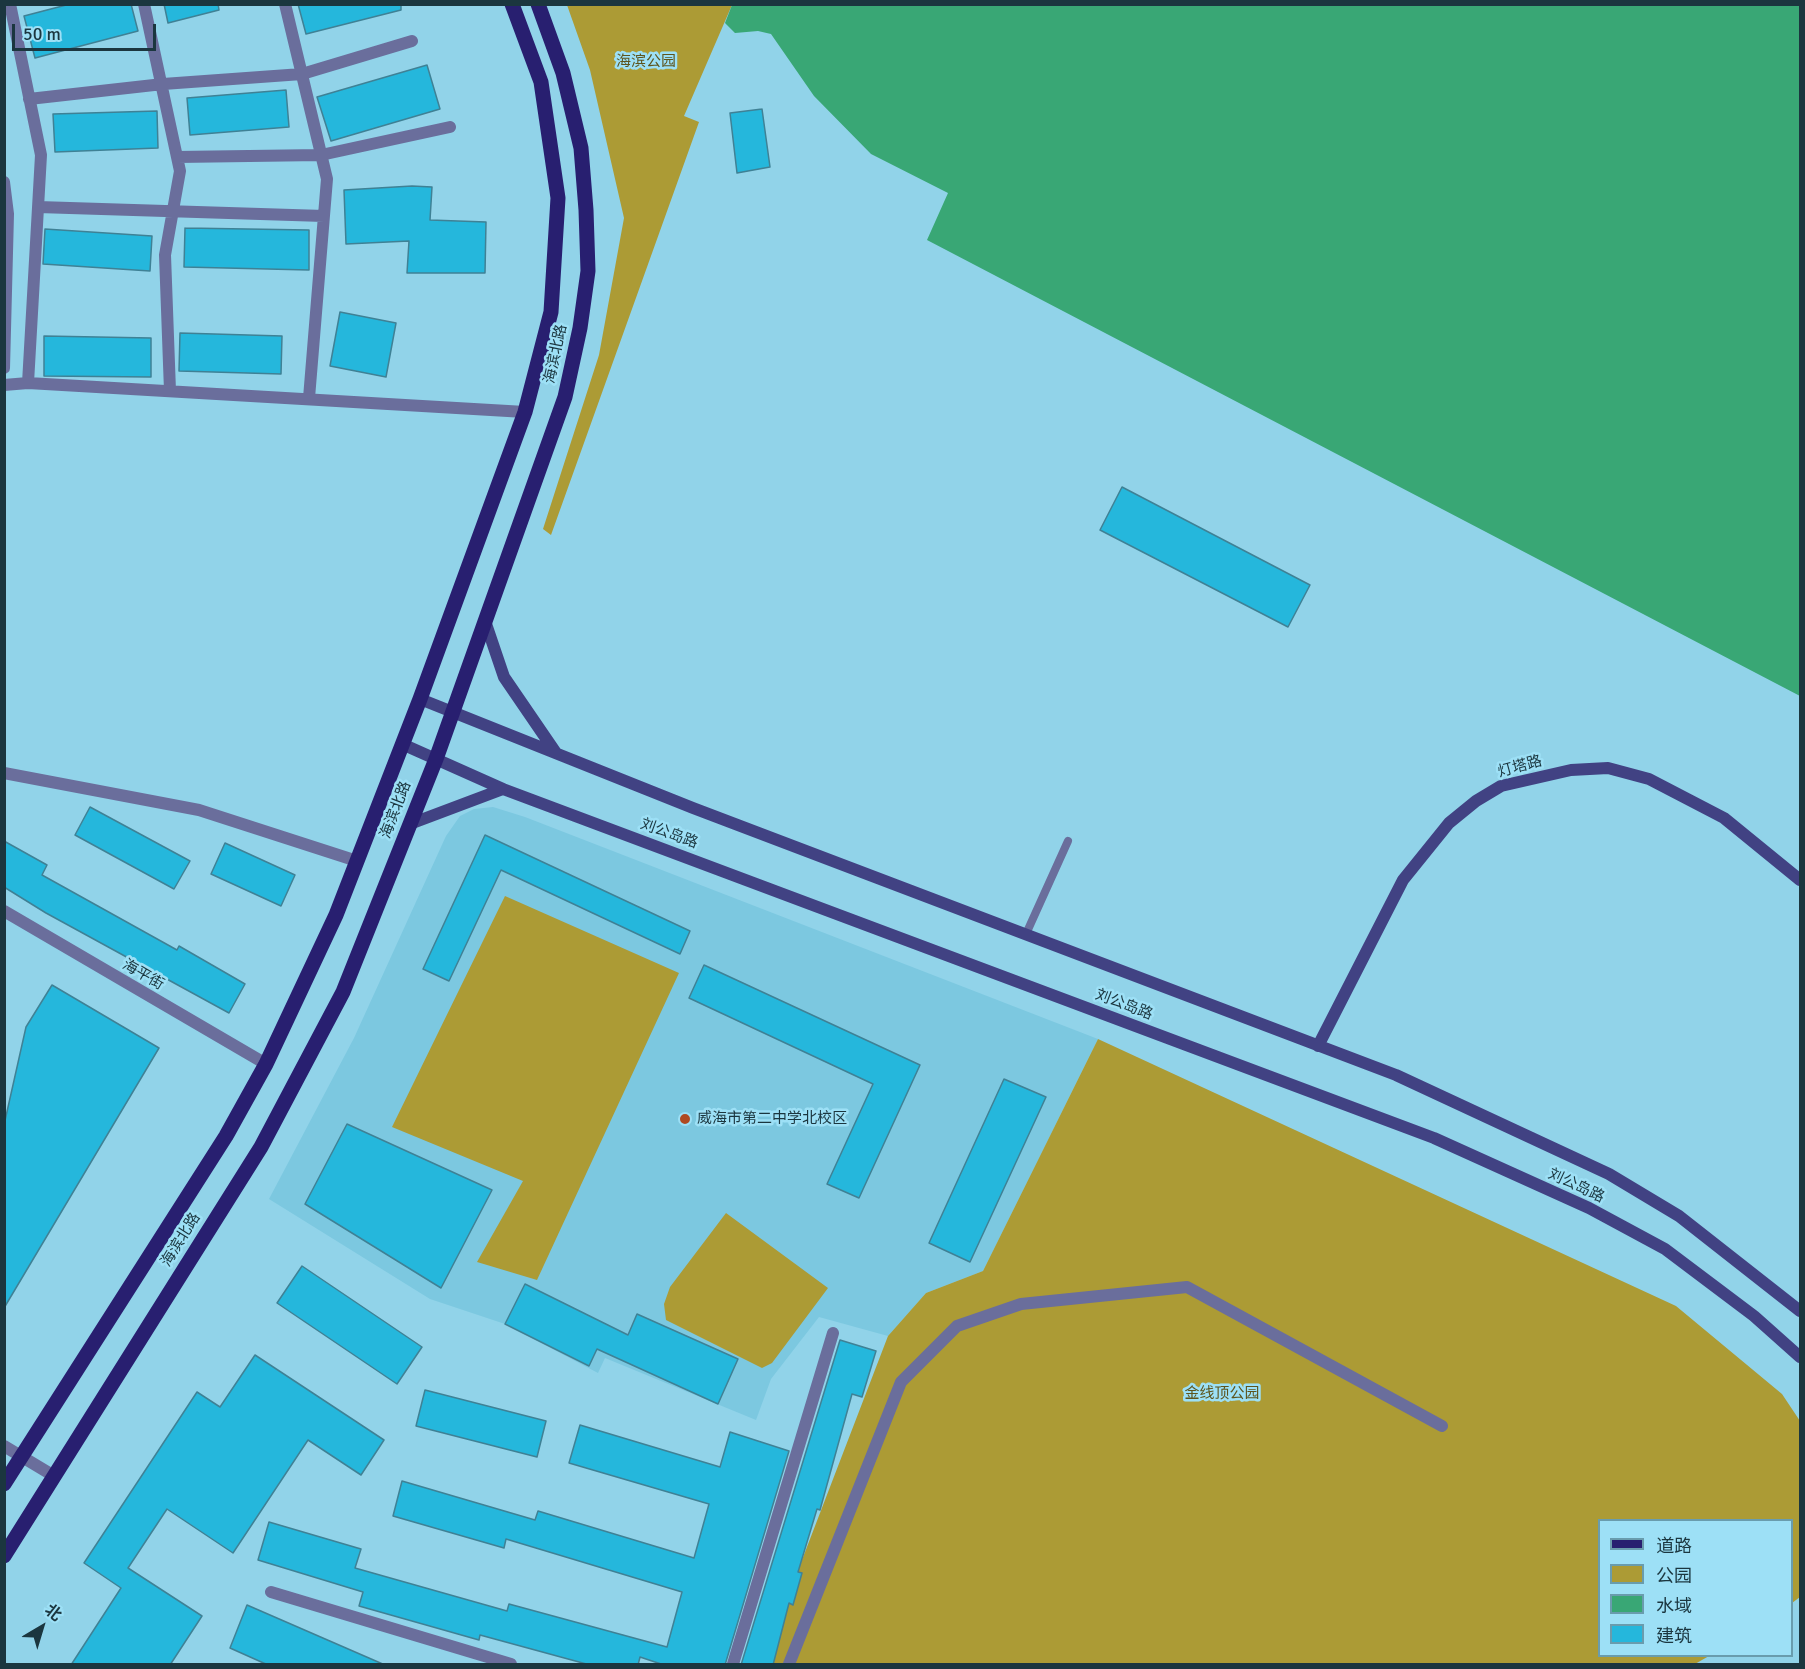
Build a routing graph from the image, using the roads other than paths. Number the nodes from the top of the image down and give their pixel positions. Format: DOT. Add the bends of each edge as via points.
graph roads {
  1 [pos="10,4"];
  2 [pos="144,4"];
  3 [pos="285,4"];
  4 [pos="512,4"];
  5 [pos="538,4"];
  6 [pos="412,41"];
  7 [pos="302,74"];
  8 [pos="163,84"];
  9 [pos="29,99"];
  10 [pos="450,127"];
  11 [pos="321,155"];
  12 [pos="177,157"];
  13 [pos="4,182"];
  14 [pos="38,207"];
  15 [pos="173,211"];
  16 [pos="324,216"];
  17 [pos="4,368"];
  18 [pos="28,383"];
  19 [pos="4,385"];
  20 [pos="170,391"];
  21 [pos="309,398"];
  22 [pos="525,412"];
  23 [pos="485,621"];
  24 [pos="420,699"];
  25 [pos="453,711"];
  26 [pos="402,744"];
  27 [pos="557,754"];
  28 [pos="436,759"];
  29 [pos="4,773"];
  30 [pos="503,789"];
  31 [pos="410,824"];
  32 [pos="1068,841"];
  33 [pos="357,861"];
  34 [pos="1800,880"];
  35 [pos="4,911"];
  36 [pos="1026,934"];
  37 [pos="1318,1046"];
  38 [pos="266,1064"];
  39 [pos="1800,1311"];
  40 [pos="833,1333"];
  41 [pos="1800,1357"];
  42 [pos="1442,1426"];
  43 [pos="4,1446"];
  44 [pos="22,1457"];
  45 [pos="54,1476"];
  46 [pos="4,1484"];
  47 [pos="4,1556"];
  48 [pos="271,1592"];
  49 [pos="511,1665"];
  50 [pos="733,1665"];
  51 [pos="789,1665"];
  1 -- 9 [label="street"];
  2 -- 8 [label="street"];
  3 -- 7 [label="street"];
  4 -- 22 [label="main road, 海滨北路" via="541,82 558,198 551,312"];
  5 -- 23 [label="main road, 海滨北路" via="563,73 581,148 588,271 565,397"];
  6 -- 7 [label="street"];
  7 -- 8 [label="street"];
  7 -- 11 [label="street"];
  8 -- 9 [label="street"];
  8 -- 12 [label="street"];
  9 -- 14 [label="street" via="41,155"];
  10 -- 11 [label="street"];
  11 -- 12 [label="street"];
  11 -- 16 [label="street" via="327,179"];
  12 -- 15 [label="street" via="180,171"];
  13 -- 17 [label="street" via="8,214"];
  14 -- 15 [label="street"];
  14 -- 18 [label="street"];
  15 -- 16 [label="street"];
  15 -- 20 [label="street" via="165,255"];
  16 -- 21 [label="street"];
  18 -- 19 [label="street"];
  18 -- 20 [label="street"];
  20 -- 21 [label="street"];
  21 -- 22 [label="street"];
  22 -- 24 [label="main road, 海滨北路"];
  23 -- 25 [label="main road, 海滨北路"];
  23 -- 27 [label="main road" via="504,677"];
  24 -- 25 [label="main road, 刘公岛路"];
  24 -- 26 [label="main road, 海滨北路"];
  25 -- 27 [label="main road, 刘公岛路"];
  25 -- 28 [label="main road, 海滨北路"];
  26 -- 28 [label="main road, 刘公岛路"];
  26 -- 33 [label="main road, 海滨北路"];
  27 -- 36 [label="main road, 刘公岛路"];
  28 -- 30 [label="main road, 刘公岛路"];
  28 -- 31 [label="main road, 海滨北路"];
  29 -- 33 [label="street" via="199,810"];
  30 -- 31 [label="main road"];
  30 -- 41 [label="main road, 刘公岛路" via="1434,1138 1589,1208 1665,1249 1754,1316"];
  31 -- 45 [label="main road, 海滨北路" via="351,973 298,1080 261,1147"];
  32 -- 36 [label="lane"];
  33 -- 38 [label="main road, 海滨北路"];
  34 -- 37 [label="main road, 灯塔路" via="1724,818 1649,779 1608,768 1571,770 1501,786 1449,823 1403,880"];
  35 -- 38 [label="street, 海平街"];
  36 -- 37 [label="main road, 刘公岛路"];
  37 -- 39 [label="main road, 刘公岛路" via="1396,1075 1609,1174 1679,1216"];
  38 -- 44 [label="main road, 海滨北路" via="226,1136"];
  40 -- 50 [label="street"];
  42 -- 51 [label="street" via="1187,1287 1021,1304 957,1326 901,1382"];
  43 -- 44 [label="street"];
  44 -- 45 [label="street"];
  44 -- 46 [label="main road, 海滨北路"];
  45 -- 47 [label="main road, 海滨北路"];
  48 -- 49 [label="street"];
}
